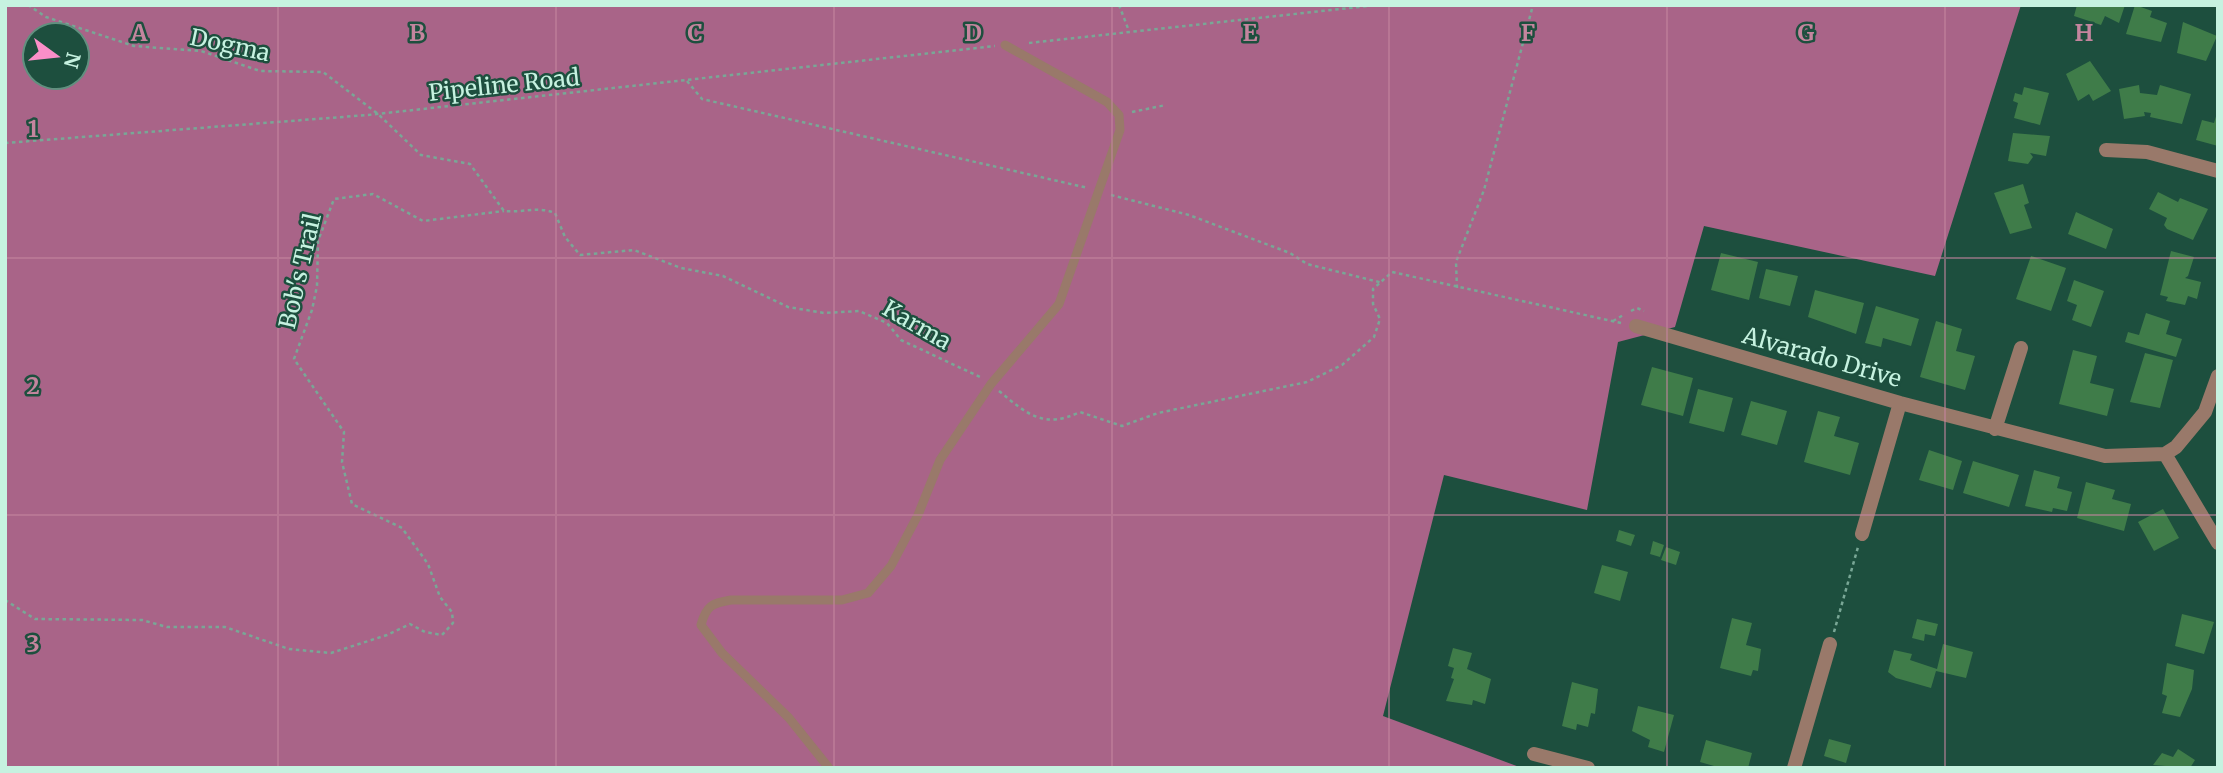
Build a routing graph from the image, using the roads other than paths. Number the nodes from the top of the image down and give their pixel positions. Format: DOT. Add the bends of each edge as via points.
graph roads {
  1 [pos="1005,45"];
  2 [pos="2106,150"];
  3 [pos="2218,171"];
  4 [pos="1636,326"];
  5 [pos="2021,348"];
  6 [pos="2218,376"];
  7 [pos="1900,403"];
  8 [pos="1995,429"];
  9 [pos="2165,454"];
  10 [pos="1862,534"];
  11 [pos="2218,543"];
  12 [pos="1830,644"];
  13 [pos="1534,754"];
  14 [pos="830,768"];
  15 [pos="1588,768"];
  16 [pos="1794,768"];
  1 -- 14 [label="lane" via="1107,102 1119,115 1120,131 1059,304 991,384 940,460 891,566 868,593 842,600 712,603 701,625"];
  2 -- 3 [label="street" via="2147,152"];
  4 -- 7 [label="street, Alvarado Drive"];
  5 -- 8 [label="street"];
  6 -- 9 [label="street" via="2193,430"];
  7 -- 8 [label="street, Alvarado Drive"];
  7 -- 10 [label="street"];
  8 -- 9 [label="street, Alvarado Drive" via="2105,456"];
  9 -- 11 [label="street"];
  12 -- 16 [label="street"];
  13 -- 15 [label="street"];
}
